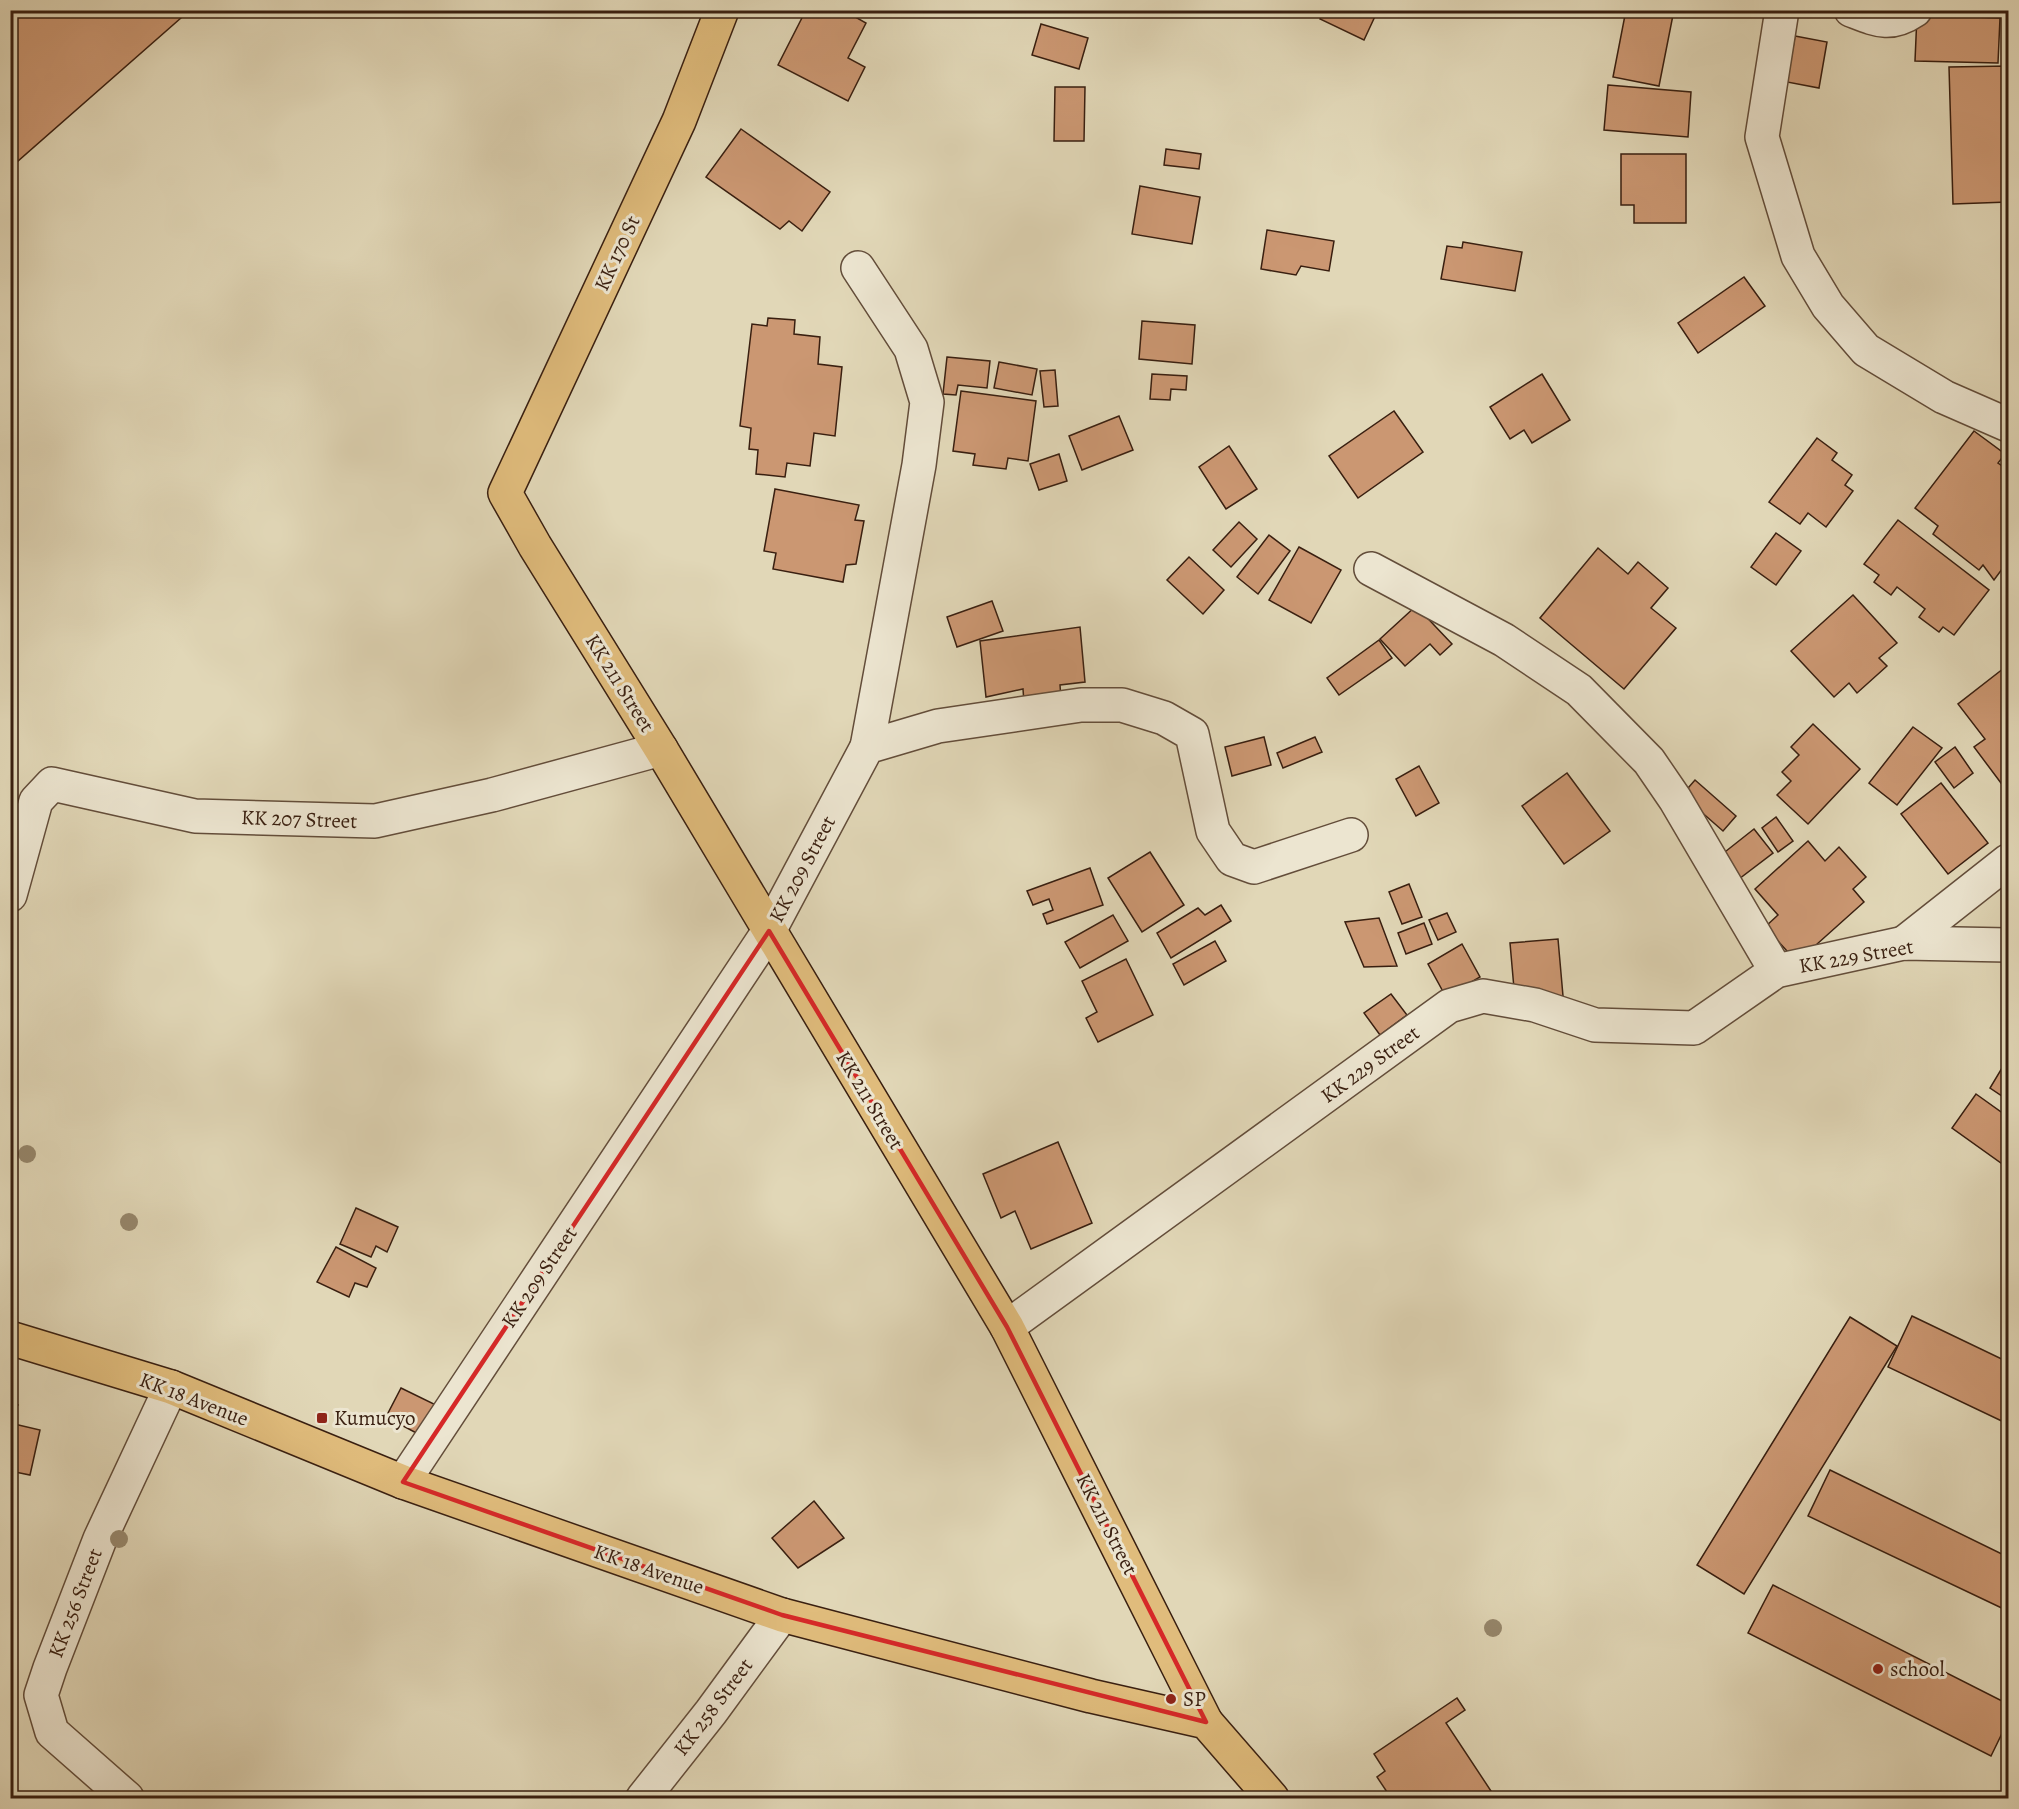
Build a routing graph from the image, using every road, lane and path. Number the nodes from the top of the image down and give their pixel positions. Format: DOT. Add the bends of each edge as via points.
graph roads {
  1 [pos="722,10"];
  2 [pos="1782,10"];
  3 [pos="1851,10"];
  4 [pos="1915,10"];
  5 [pos="858,268"];
  6 [pos="2008,425"];
  7 [pos="505,493"];
  8 [pos="1371,569"];
  9 [pos="867,747"];
  10 [pos="661,749"];
  11 [pos="1351,836"];
  12 [pos="2008,861"];
  13 [pos="10,895"];
  14 [pos="769,932"];
  15 [pos="1904,943"];
  16 [pos="2008,945"];
  17 [pos="1776,971"];
  18 [pos="1007,1327"];
  19 [pos="10,1338"];
  20 [pos="171,1387"];
  21 [pos="403,1482"];
  22 [pos="782,1615"];
  23 [pos="1206,1722"];
  24 [pos="127,1798"];
  25 [pos="643,1798"];
  26 [pos="1272,1798"];
  1 -- 7 [label="main road, KK 170 St" via="679,121"];
  2 -- 6 [label="street" via="1762,136 1798,256 1828,306 1866,350 1944,397"];
  3 -- 4 [label="street" via="1879,21 1902,19"];
  5 -- 9 [label="street, KK 209 Street" via="911,349 927,402"];
  7 -- 10 [label="main road, KK 211 Street"];
  8 -- 17 [label="street, KK 229 Street" via="1504,640 1579,690 1649,761 1676,799"];
  9 -- 11 [label="street" via="938,726 1081,705 1122,705 1164,718 1192,734 1213,831 1232,859 1254,867"];
  9 -- 14 [label="street, KK 209 Street"];
  10 -- 13 [label="street, KK 207 Street" via="492,795 375,821 195,816 52,784 36,801"];
  10 -- 14 [label="main road, KK 211 Street"];
  12 -- 15 [label="street"];
  14 -- 18 [label="main road, KK 211 Street"];
  14 -- 21 [label="street, KK 209 Street"];
  15 -- 16 [label="street, KK 229 Street"];
  15 -- 17 [label="street, KK 229 Street"];
  17 -- 18 [label="street, KK 229 Street" via="1694,1028 1595,1025 1535,1005 1483,996 1449,1006"];
  18 -- 23 [label="main road, KK 211 Street"];
  19 -- 20 [label="main road, KK 18 Avenue"];
  20 -- 21 [label="main road, KK 18 Avenue"];
  20 -- 24 [label="street, KK 256 Street" via="100,1539 41,1695 52,1732"];
  21 -- 22 [label="main road, KK 18 Avenue"];
  22 -- 23 [label="main road, KK 18 Avenue"];
  22 -- 25 [label="street, KK 258 Street"];
  23 -- 26 [label="main road"];
}
